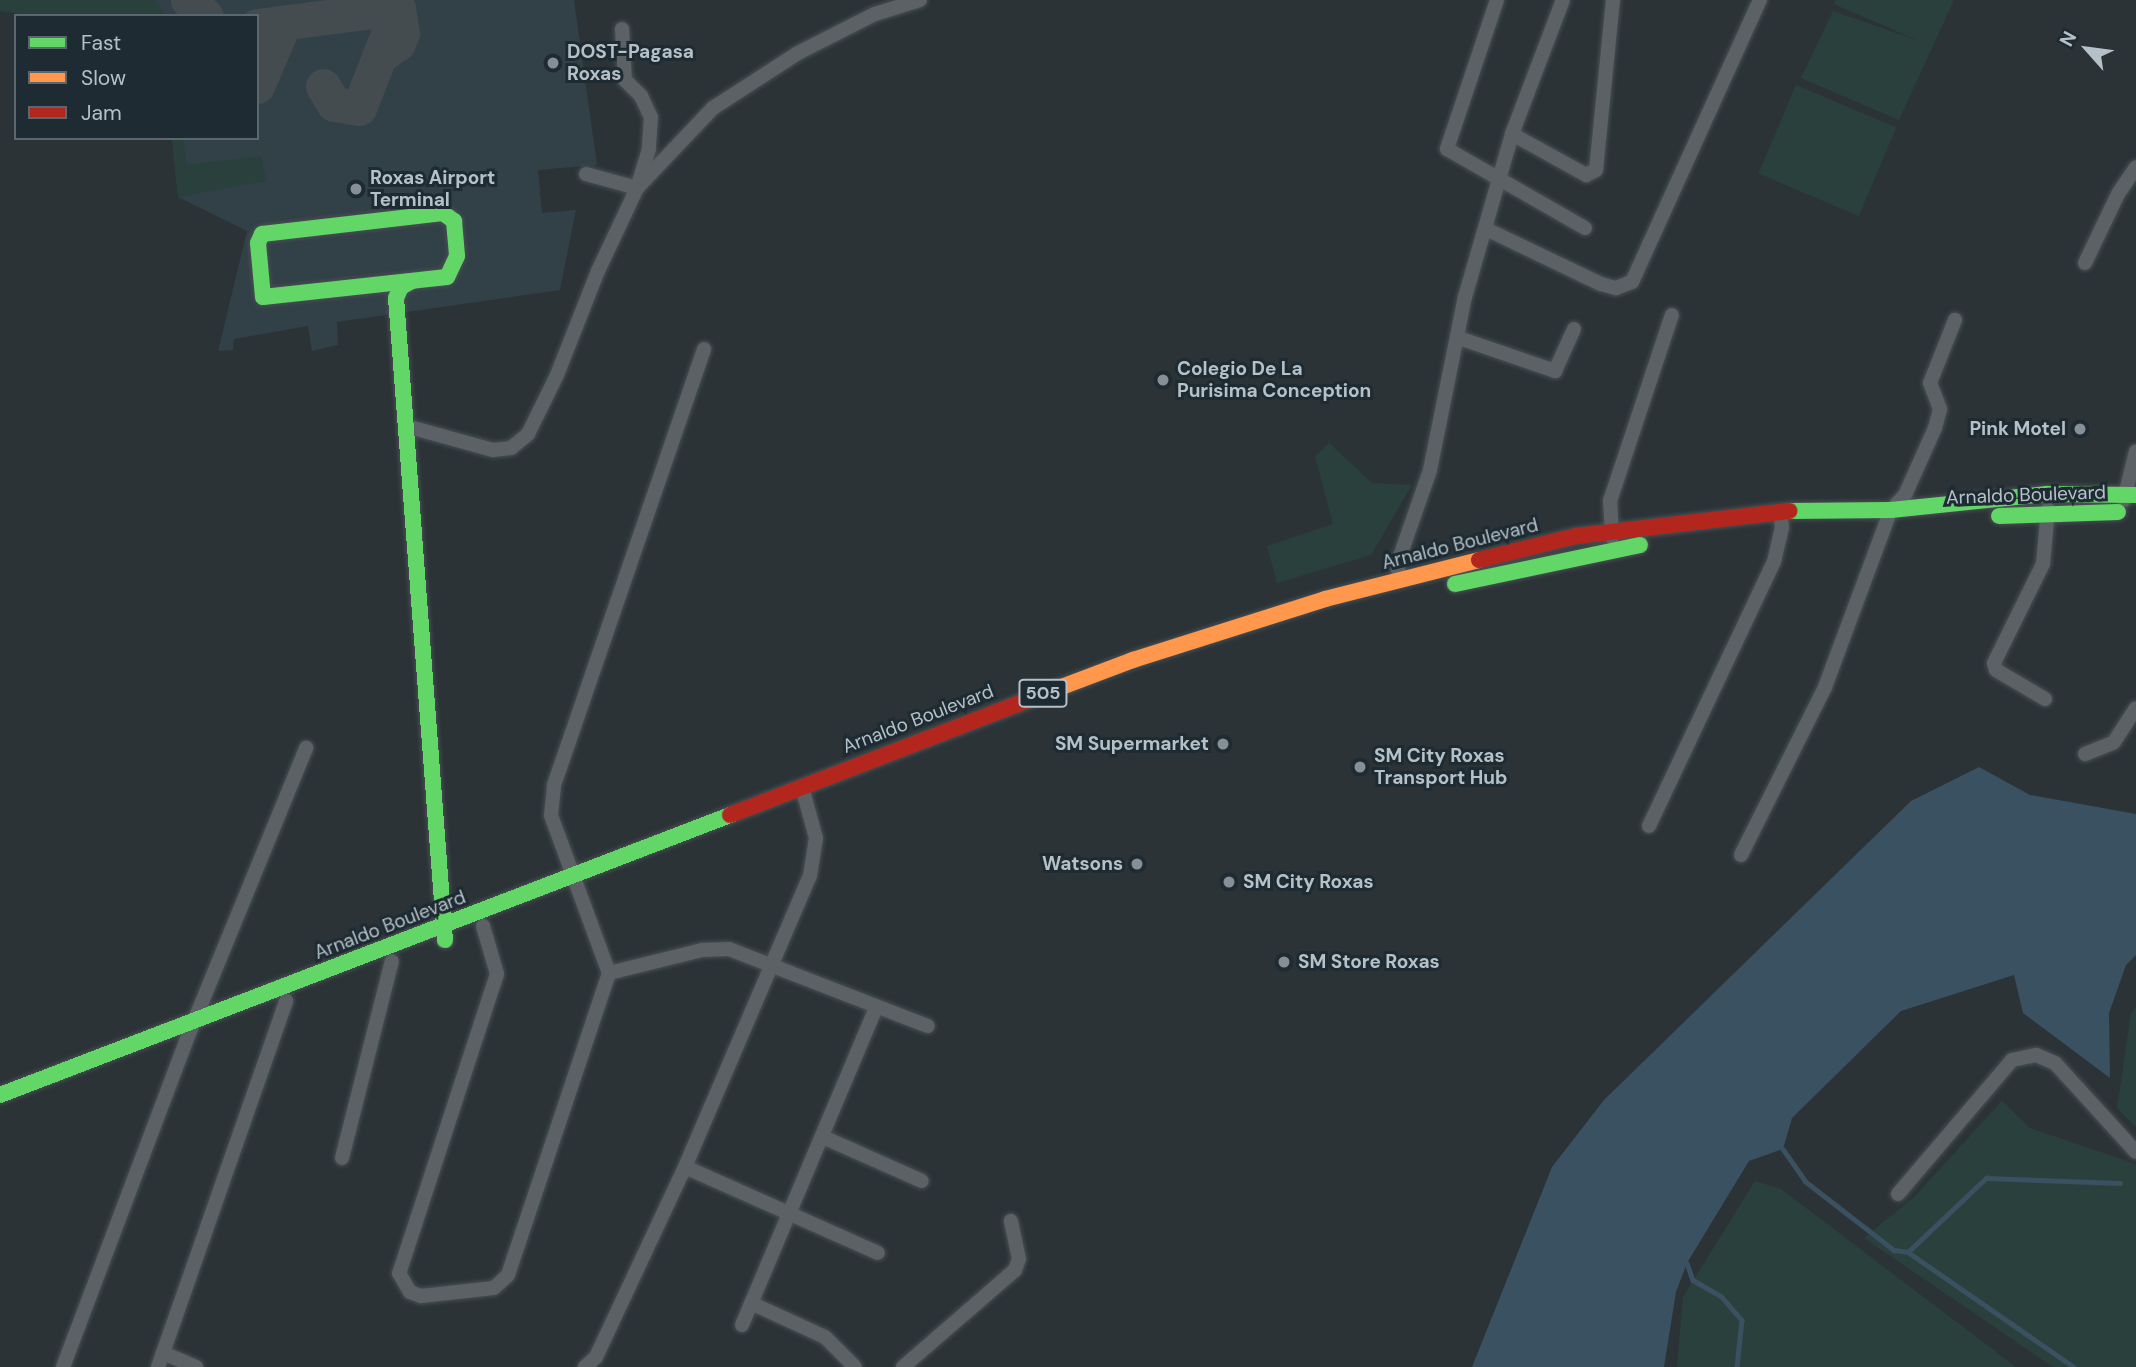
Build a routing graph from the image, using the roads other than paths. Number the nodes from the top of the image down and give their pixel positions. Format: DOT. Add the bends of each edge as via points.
graph roads {
  1 [pos="920,0"];
  2 [pos="1497,0"];
  3 [pos="1563,0"];
  4 [pos="1613,0"];
  5 [pos="1760,0"];
  6 [pos="622,29"];
  7 [pos="1512,134"];
  8 [pos="2136,167"];
  9 [pos="586,174"];
  10 [pos="1501,183"];
  11 [pos="637,188"];
  12 [pos="1585,228"];
  13 [pos="1486,229"];
  14 [pos="2085,263"];
  15 [pos="412,281"];
  16 [pos="378,285"];
  17 [pos="396,298"];
  18 [pos="1672,315"];
  19 [pos="1955,320"];
  20 [pos="1574,329"];
  21 [pos="1459,338"];
  22 [pos="704,349"];
  23 [pos="406,426"];
  24 [pos="2136,451"];
  25 [pos="2047,494"];
  26 [pos="2130,504"];
  27 [pos="2048,513"];
  28 [pos="1890,516"];
  29 [pos="1781,519"];
  30 [pos="1612,531"];
  31 [pos="1614,548"];
  32 [pos="1400,580"];
  33 [pos="1377,593"];
  34 [pos="2045,699"];
  35 [pos="2136,708"];
  36 [pos="306,748"];
  37 [pos="2085,754"];
  38 [pos="805,794"];
  39 [pos="1649,827"];
  40 [pos="1741,855"];
  41 [pos="575,884"];
  42 [pos="483,926"];
  43 [pos="445,934"];
  44 [pos="392,961"];
  45 [pos="773,963"];
  46 [pos="609,973"];
  47 [pos="320,981"];
  48 [pos="286,1001"];
  49 [pos="877,1006"];
  50 [pos="195,1021"];
  51 [pos="928,1026"];
  52 [pos="186,1041"];
  53 [pos="78,1071"];
  54 [pos="0,1095"];
  55 [pos="0,1110"];
  56 [pos="823,1137"];
  57 [pos="2136,1152"];
  58 [pos="342,1158"];
  59 [pos="685,1167"];
  60 [pos="922,1181"];
  61 [pos="1898,1194"];
  62 [pos="791,1213"];
  63 [pos="1011,1221"];
  64 [pos="878,1253"];
  65 [pos="751,1303"];
  66 [pos="742,1325"];
  67 [pos="163,1353"];
  68 [pos="593,1364"];
  69 [pos="63,1367"];
  70 [pos="158,1367"];
  71 [pos="196,1367"];
  72 [pos="855,1367"];
  73 [pos="903,1367"];
  1 -- 11 [label="street" via="875,14 798,53 713,108"];
  2 -- 10 [label="street" via="1447,149"];
  3 -- 7 [label="street"];
  4 -- 7 [label="street" via="1596,170 1586,175"];
  5 -- 13 [label="street" via="1644,265 1632,282 1616,288 1601,284"];
  6 -- 11 [label="street" via="625,80 641,96 651,117 649,149"];
  7 -- 10 [label="street"];
  8 -- 14 [label="street"];
  9 -- 11 [label="street"];
  10 -- 12 [label="street"];
  10 -- 13 [label="street"];
  11 -- 23 [label="street" via="528,434 511,448 493,450"];
  13 -- 21 [label="street"];
  15 -- 16 [label="main road"];
  15 -- 16 [label="main road" via="447,277 453,271 457,256 449,215 407,216 259,238 267,299"];
  15 -- 17 [label="main road" via="401,287"];
  16 -- 17 [label="main road"];
  17 -- 23 [label="main road"];
  18 -- 30 [label="street" via="1609,501"];
  19 -- 28 [label="street" via="1930,383 1940,408 1934,428 1905,495"];
  20 -- 21 [label="street" via="1555,371"];
  21 -- 32 [label="street" via="1430,470 1397,565"];
  22 -- 41 [label="street" via="554,785 551,815"];
  23 -- 43 [label="main road"];
  24 -- 26 [label="street"];
  25 -- 26 [label="main road, Arnaldo Boulevard / 505"];
  25 -- 27 [label="street"];
  25 -- 28 [label="main road, Arnaldo Boulevard / 505"];
  26 -- 27 [label="main road, Arnaldo Boulevard / 505"];
  27 -- 28 [label="main road, Arnaldo Boulevard / 505"];
  27 -- 34 [label="street" via="2043,564 1994,663 1996,670"];
  28 -- 29 [label="main road, Arnaldo Boulevard / 505"];
  28 -- 40 [label="street" via="1825,687"];
  29 -- 30 [label="main road, Arnaldo Boulevard / 505"];
  29 -- 31 [label="main road, Arnaldo Boulevard / 505"];
  29 -- 39 [label="street" via="1774,562"];
  30 -- 31 [label="street"];
  30 -- 32 [label="main road, Arnaldo Boulevard / 505"];
  31 -- 33 [label="main road, Arnaldo Boulevard / 505"];
  32 -- 33 [label="main road, Arnaldo Boulevard / 505"];
  33 -- 38 [label="main road, Arnaldo Boulevard / 505" via="1135,667"];
  35 -- 37 [label="street" via="2114,742"];
  36 -- 50 [label="street"];
  38 -- 41 [label="main road, Arnaldo Boulevard / 505"];
  38 -- 45 [label="street" via="816,838 810,876"];
  41 -- 42 [label="main road, Arnaldo Boulevard / 505"];
  41 -- 43 [label="main road, Arnaldo Boulevard / 505"];
  41 -- 46 [label="street"];
  42 -- 43 [label="main road, Arnaldo Boulevard / 505"];
  42 -- 46 [label="street" via="498,974 399,1273 410,1292 421,1296 495,1288 508,1275"];
  43 -- 44 [label="main road, Arnaldo Boulevard / 505"];
  43 -- 47 [label="main road, Arnaldo Boulevard / 505"];
  44 -- 47 [label="main road, Arnaldo Boulevard / 505"];
  44 -- 58 [label="street"];
  45 -- 46 [label="street" via="729,949 702,950"];
  45 -- 49 [label="street"];
  45 -- 59 [label="street"];
  47 -- 48 [label="main road, Arnaldo Boulevard / 505"];
  47 -- 50 [label="main road, Arnaldo Boulevard / 505"];
  48 -- 52 [label="main road, Arnaldo Boulevard / 505"];
  48 -- 67 [label="street"];
  49 -- 51 [label="street"];
  49 -- 56 [label="street"];
  50 -- 52 [label="street"];
  50 -- 53 [label="main road, Arnaldo Boulevard / 505"];
  52 -- 53 [label="main road, Arnaldo Boulevard / 505"];
  52 -- 69 [label="street"];
  53 -- 54 [label="main road, Arnaldo Boulevard / 505"];
  53 -- 55 [label="main road, Arnaldo Boulevard / 505"];
  56 -- 60 [label="street"];
  56 -- 62 [label="street"];
  57 -- 61 [label="street" via="2055,1063 2036,1055 2012,1060"];
  59 -- 62 [label="street"];
  59 -- 68 [label="street"];
  62 -- 64 [label="street"];
  62 -- 65 [label="street"];
  63 -- 73 [label="street" via="1019,1259 1015,1270"];
  65 -- 66 [label="street"];
  65 -- 72 [label="street" via="825,1337"];
  67 -- 70 [label="street"];
  67 -- 71 [label="street"];
}
